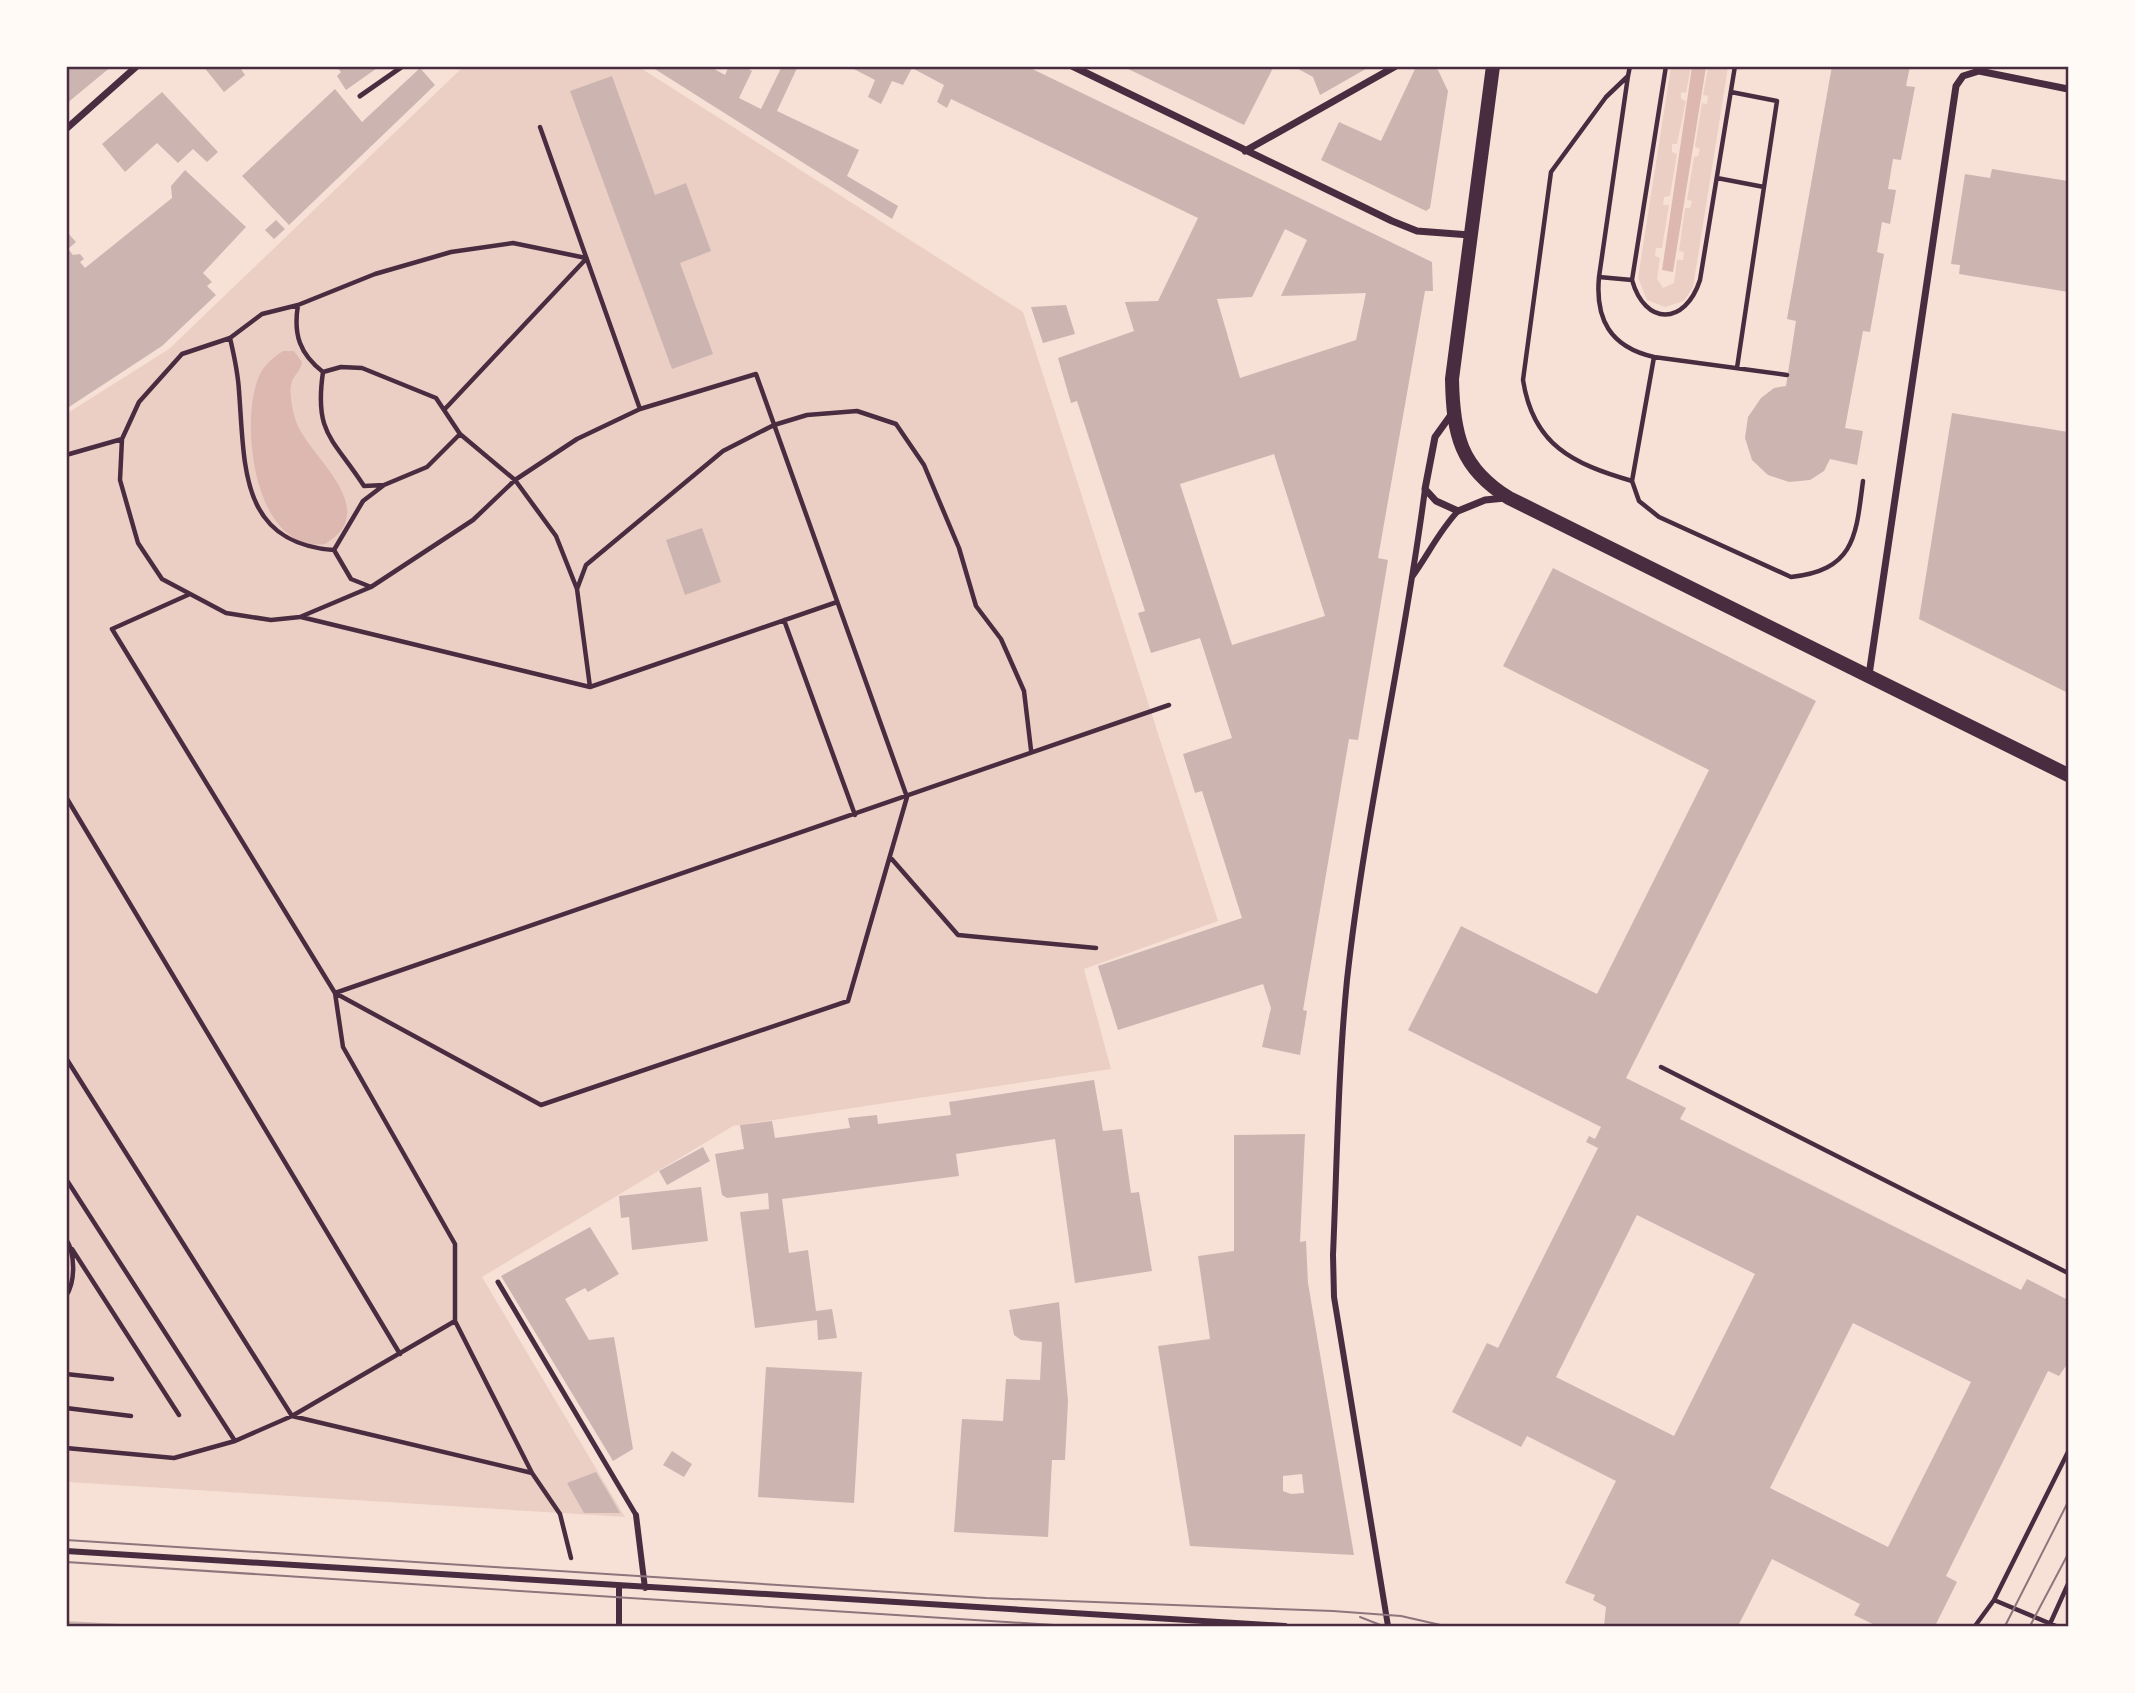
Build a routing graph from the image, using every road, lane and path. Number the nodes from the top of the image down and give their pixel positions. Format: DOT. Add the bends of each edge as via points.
graph roads {
  1 [pos="138,66"];
  2 [pos="403,66"];
  3 [pos="1072,66"];
  4 [pos="1396,66"];
  5 [pos="1493,66"];
  6 [pos="1630,66"];
  7 [pos="1666,66"];
  8 [pos="1735,66"];
  9 [pos="1628,76"];
  10 [pos="2068,89"];
  11 [pos="1731,92"];
  12 [pos="360,96"];
  13 [pos="540,127"];
  14 [pos="66,129"];
  15 [pos="1245,151"];
  16 [pos="1717,178"];
  17 [pos="1764,187"];
  18 [pos="1470,234"];
  19 [pos="586,258"];
  20 [pos="1599,277"];
  21 [pos="1632,280"];
  22 [pos="298,305"];
  23 [pos="230,338"];
  24 [pos="1654,357"];
  25 [pos="1737,368"];
  26 [pos="323,372"];
  27 [pos="1787,375"];
  28 [pos="640,409"];
  29 [pos="444,410"];
  30 [pos="1452,412"];
  31 [pos="774,425"];
  32 [pos="460,435"];
  33 [pos="122,439"];
  34 [pos="66,455"];
  35 [pos="515,480"];
  36 [pos="1632,481"];
  37 [pos="1863,481"];
  38 [pos="384,485"];
  39 [pos="1425,489"];
  40 [pos="1509,498"];
  41 [pos="1458,511"];
  42 [pos="334,550"];
  43 [pos="1411,579"];
  44 [pos="371,587"];
  45 [pos="577,589"];
  46 [pos="190,594"];
  47 [pos="837,602"];
  48 [pos="300,617"];
  49 [pos="784,620"];
  50 [pos="1869,675"];
  51 [pos="590,687"];
  52 [pos="1170,705"];
  53 [pos="1031,750"];
  54 [pos="2068,775"];
  55 [pos="66,797"];
  56 [pos="907,797"];
  57 [pos="855,815"];
  58 [pos="890,857"];
  59 [pos="1096,948"];
  60 [pos="335,993"];
  61 [pos="66,1058"];
  62 [pos="1661,1067"];
  63 [pos="66,1179"];
  64 [pos="66,1238"];
  65 [pos="72,1249"];
  66 [pos="2068,1273"];
  67 [pos="498,1282"];
  68 [pos="66,1296"];
  69 [pos="455,1321"];
  70 [pos="400,1354"];
  71 [pos="66,1374"];
  72 [pos="112,1379"];
  73 [pos="66,1408"];
  74 [pos="179,1415"];
  75 [pos="131,1416"];
  76 [pos="292,1416"];
  77 [pos="235,1441"];
  78 [pos="66,1448"];
  79 [pos="2068,1452"];
  80 [pos="532,1473"];
  81 [pos="560,1514"];
  82 [pos="636,1515"];
  83 [pos="66,1551"];
  84 [pos="2068,1584"];
  85 [pos="619,1587"];
  86 [pos="645,1588"];
  87 [pos="1994,1600"];
  88 [pos="619,1626"];
  89 [pos="1285,1626"];
  90 [pos="1388,1626"];
  91 [pos="1975,1626"];
  92 [pos="2051,1626"];
  1 -- 14 [label="street"];
  2 -- 12 [label="lane"];
  3 -- 15 [label="street"];
  4 -- 15 [label="street"];
  5 -- 18 [label="main road"];
  6 -- 9 [label="path"];
  7 -- 21 [label="path"];
  8 -- 11 [label="path"];
  9 -- 20 [label="path"];
  9 -- 36 [label="path" via="1606,97 1551,172 1523,380 1537,427 1557,449 1603,473"];
  10 -- 50 [label="street" via="1979,71 1963,76 1956,86"];
  11 -- 16 [label="path"];
  11 -- 17 [label="path" via="1777,101"];
  13 -- 19 [label="path"];
  15 -- 18 [label="street" via="1417,231"];
  16 -- 17 [label="path"];
  16 -- 21 [label="path" via="1694,299 1683,310 1663,314 1642,302"];
  17 -- 25 [label="path"];
  18 -- 30 [label="main road" via="1453,367"];
  19 -- 22 [label="path" via="513,243 450,252 375,274"];
  19 -- 28 [label="path"];
  19 -- 29 [label="path"];
  20 -- 21 [label="path"];
  20 -- 24 [label="path" via="1596,303 1601,318 1631,350"];
  22 -- 23 [label="path" via="262,314"];
  22 -- 26 [label="path" via="299,345"];
  23 -- 33 [label="path" via="182,354 139,402"];
  23 -- 42 [label="path" via="247,476 262,515 284,538 306,548"];
  24 -- 25 [label="path"];
  24 -- 36 [label="path"];
  25 -- 27 [label="path"];
  26 -- 29 [label="path" via="362,368 436,398"];
  26 -- 38 [label="path" via="318,404 325,432 364,486"];
  28 -- 31 [label="path" via="756,374"];
  28 -- 35 [label="path" via="577,439"];
  29 -- 32 [label="path"];
  30 -- 39 [label="street" via="1435,437"];
  30 -- 40 [label="main road" via="1471,466 1483,481"];
  31 -- 45 [label="path" via="723,451 586,565"];
  31 -- 47 [label="path"];
  31 -- 53 [label="path" via="807,415 857,411 895,424 924,465 959,548 976,606 1001,639 1024,691"];
  32 -- 35 [label="path"];
  32 -- 38 [label="path" via="427,467"];
  33 -- 34 [label="path"];
  33 -- 46 [label="path" via="120,480 138,543 162,579"];
  35 -- 44 [label="path" via="473,520"];
  35 -- 45 [label="path" via="556,537"];
  36 -- 37 [label="path" via="1639,501 1659,517 1791,578 1830,568 1844,556 1857,535"];
  38 -- 42 [label="path" via="363,501"];
  39 -- 41 [label="street" via="1436,501"];
  39 -- 43 [label="street"];
  40 -- 41 [label="street" via="1485,500"];
  40 -- 50 [label="main road"];
  41 -- 43 [label="street" via="1440,529"];
  42 -- 44 [label="path" via="351,579"];
  43 -- 90 [label="street" via="1347,981 1332,1255 1334,1297"];
  44 -- 48 [label="path"];
  45 -- 51 [label="path"];
  46 -- 48 [label="path" via="226,613 271,620"];
  46 -- 60 [label="path" via="112,629"];
  47 -- 49 [label="path"];
  47 -- 56 [label="path"];
  48 -- 51 [label="path"];
  49 -- 51 [label="path"];
  49 -- 57 [label="path"];
  50 -- 54 [label="main road"];
  52 -- 53 [label="path"];
  53 -- 56 [label="path"];
  55 -- 70 [label="path"];
  56 -- 57 [label="path"];
  56 -- 58 [label="path"];
  57 -- 60 [label="path"];
  58 -- 59 [label="path" via="958,935"];
  58 -- 60 [label="path" via="848,1001 541,1105"];
  60 -- 69 [label="path" via="343,1047 455,1244"];
  61 -- 76 [label="path"];
  62 -- 66 [label="path"];
  63 -- 77 [label="path"];
  64 -- 65 [label="path"];
  65 -- 68 [label="path" via="71,1289"];
  65 -- 74 [label="path"];
  67 -- 82 [label="lane"];
  69 -- 70 [label="path"];
  69 -- 80 [label="path"];
  70 -- 76 [label="path"];
  71 -- 72 [label="path"];
  73 -- 75 [label="path"];
  76 -- 77 [label="path"];
  76 -- 80 [label="path"];
  77 -- 78 [label="path" via="174,1458"];
  79 -- 87 [label="path"];
  80 -- 81 [label="path"];
  82 -- 86 [label="street"];
  83 -- 85 [label="street"];
  84 -- 92 [label="path"];
  85 -- 86 [label="street"];
  85 -- 88 [label="street"];
  86 -- 89 [label="street"];
  87 -- 91 [label="path"];
  87 -- 92 [label="path"];
}
